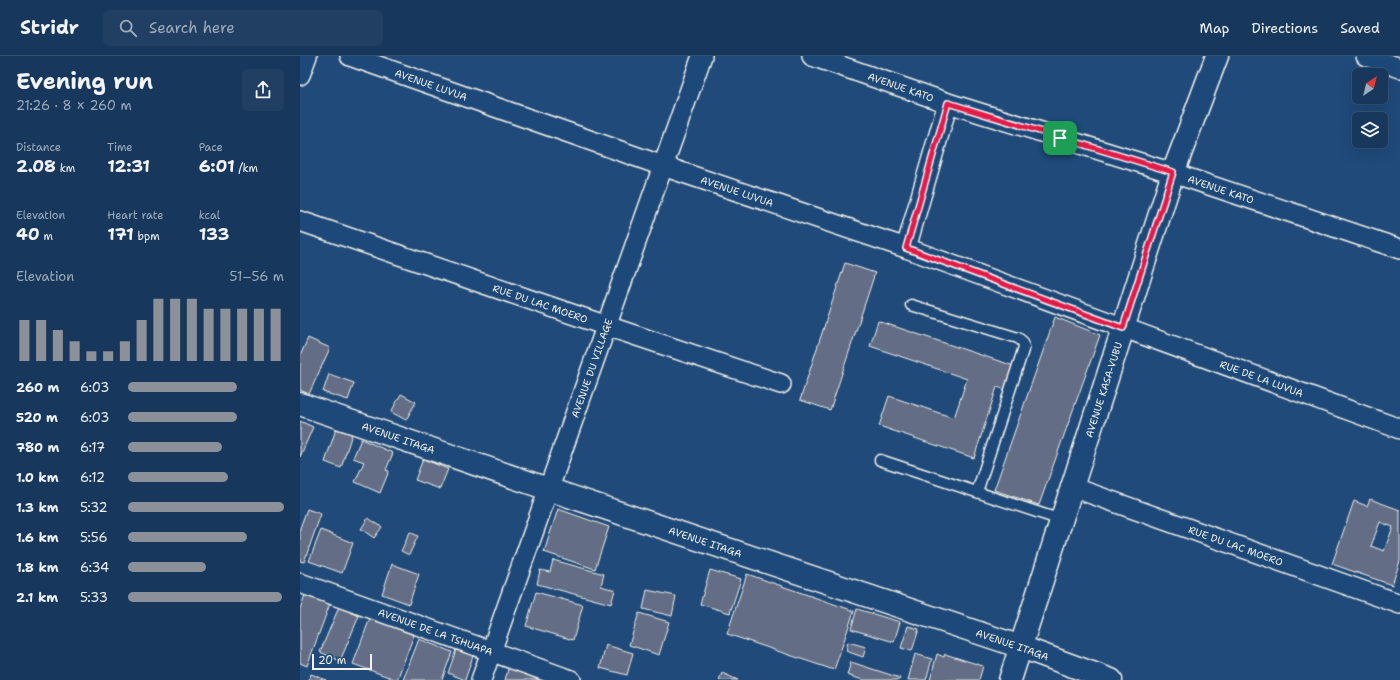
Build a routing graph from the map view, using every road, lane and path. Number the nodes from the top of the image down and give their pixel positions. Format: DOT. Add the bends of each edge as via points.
graph roads {
  1 [pos="307,56"];
  2 [pos="350,56"];
  3 [pos="702,56"];
  4 [pos="812,56"];
  5 [pos="1217,56"];
  6 [pos="1366,56"];
  7 [pos="1400,68"];
  8 [pos="300,75"];
  9 [pos="948,103"];
  10 [pos="663,166"];
  11 [pos="1173,172"];
  12 [pos="300,221"];
  13 [pos="906,248"];
  14 [pos="1400,249"];
  15 [pos="911,305"];
  16 [pos="607,326"];
  17 [pos="1123,328"];
  18 [pos="781,384"];
  19 [pos="300,404"];
  20 [pos="1400,429"];
  21 [pos="880,460"];
  22 [pos="1072,487"];
  23 [pos="548,490"];
  24 [pos="977,492"];
  25 [pos="1061,520"];
  26 [pos="300,582"];
  27 [pos="1400,604"];
  28 [pos="1021,647"];
  29 [pos="491,652"];
  30 [pos="481,680"];
  31 [pos="571,680"];
  32 [pos="1010,680"];
  33 [pos="1111,680"];
  1 -- 8 [label="street"];
  2 -- 10 [label="street, AVENUE LUVUA"];
  3 -- 10 [label="street, AVENUE DU VILLAGE"];
  4 -- 9 [label="street, AVENUE KATO"];
  5 -- 11 [label="street, AVENUE KASA-VUBU"];
  6 -- 7 [label="street"];
  9 -- 11 [label="street, AVENUE KATO"];
  9 -- 13 [label="street"];
  10 -- 13 [label="street, AVENUE LUVUA"];
  10 -- 16 [label="street, AVENUE DU VILLAGE"];
  11 -- 14 [label="street, AVENUE KATO"];
  11 -- 17 [label="street, AVENUE KASA-VUBU"];
  12 -- 16 [label="street, RUE DU LAC MOERO"];
  13 -- 17 [label="street, AVENUE LUVUA"];
  15 -- 24 [label="lane" via="1018,338 1023,342 1024,347"];
  16 -- 18 [label="street, RUE DU LAC MOERO"];
  16 -- 23 [label="street, AVENUE DU VILLAGE"];
  17 -- 20 [label="street, RUE DE LA LUVUA"];
  17 -- 22 [label="street, AVENUE KASA-VUBU"];
  19 -- 23 [label="street, AVENUE ITAGA"];
  21 -- 24 [label="lane"];
  22 -- 25 [label="street, AVENUE KASA-VUBU"];
  22 -- 27 [label="street, RUE DU LAC MOERO"];
  23 -- 28 [label="street, AVENUE ITAGA"];
  23 -- 29 [label="street, AVENUE DU VILLAGE"];
  24 -- 25 [label="lane"];
  25 -- 28 [label="street, AVENUE KASA-VUBU"];
  26 -- 29 [label="street, AVENUE DE LA TSHUAPA"];
  28 -- 32 [label="street, AVENUE KASA-VUBU"];
  28 -- 33 [label="street, AVENUE ITAGA"];
  29 -- 30 [label="street, AVENUE DU VILLAGE"];
  29 -- 31 [label="street, AVENUE DE LA TSHUAPA"];
}
